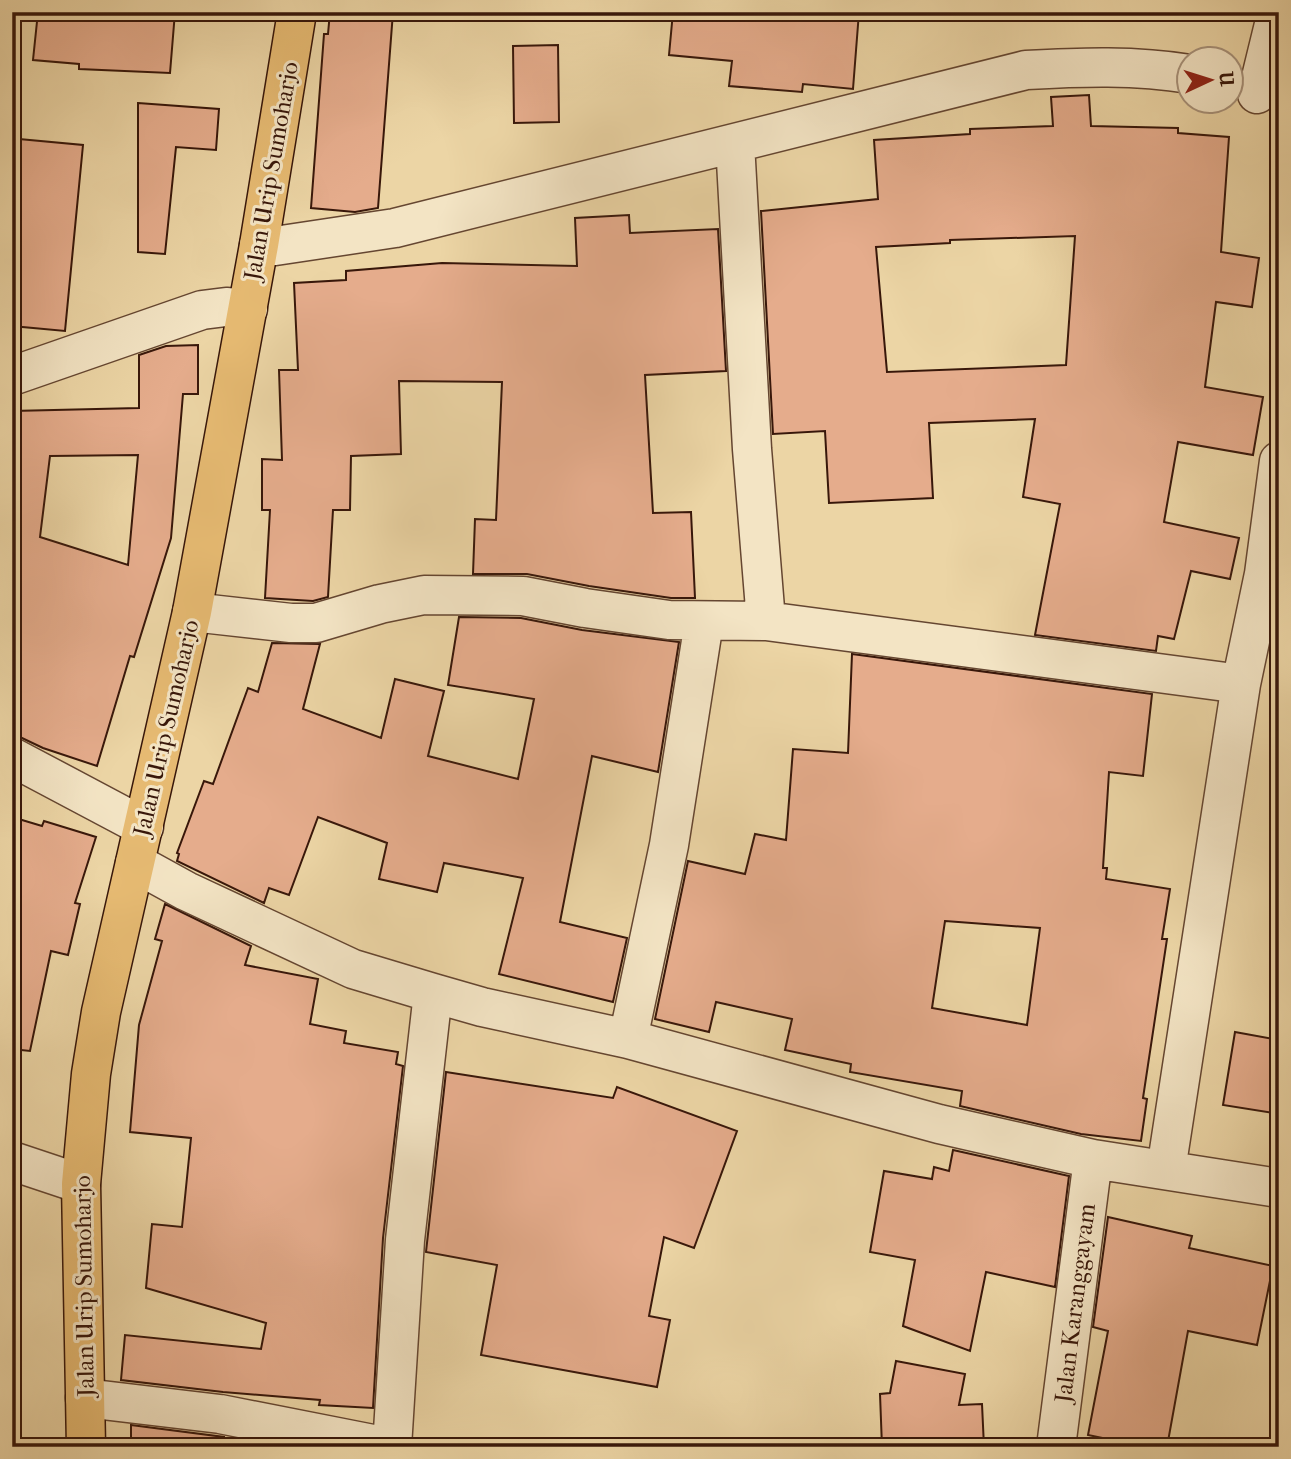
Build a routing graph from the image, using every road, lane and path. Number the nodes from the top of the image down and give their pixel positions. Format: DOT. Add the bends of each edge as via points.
graph roads {
  1 [pos="297,12"];
  2 [pos="1277,12"];
  3 [pos="1176,72"];
  4 [pos="1256,94"];
  5 [pos="735,143"];
  6 [pos="259,245"];
  7 [pos="248,309"];
  8 [pos="12,376"];
  9 [pos="1279,461"];
  10 [pos="1271,576"];
  11 [pos="192,612"];
  12 [pos="766,621"];
  13 [pos="704,622"];
  14 [pos="1241,684"];
  15 [pos="12,757"];
  16 [pos="144,827"];
  17 [pos="135,863"];
  18 [pos="433,993"];
  19 [pos="628,1039"];
  20 [pos="1093,1159"];
  21 [pos="12,1161"];
  22 [pos="1166,1170"];
  23 [pos="81,1184"];
  24 [pos="1279,1188"];
  25 [pos="85,1398"];
  26 [pos="86,1447"];
  27 [pos="390,1447"];
  28 [pos="1056,1447"];
  1 -- 6 [label="main road, Jalan Urip Sumoharjo"];
  2 -- 4 [label="street"];
  3 -- 5 [label="street" via="1092,66 1026,70"];
  5 -- 6 [label="street" via="395,228"];
  5 -- 12 [label="street"];
  6 -- 7 [label="main road, Jalan Urip Sumoharjo"];
  7 -- 8 [label="street" via="202,310"];
  7 -- 11 [label="main road, Jalan Urip Sumoharjo"];
  9 -- 10 [label="street"];
  10 -- 14 [label="street"];
  11 -- 13 [label="street" via="316,623 424,594 523,596"];
  11 -- 16 [label="main road, Jalan Urip Sumoharjo"];
  12 -- 13 [label="street"];
  12 -- 14 [label="street"];
  13 -- 19 [label="street" via="669,845"];
  14 -- 22 [label="street"];
  15 -- 16 [label="street"];
  16 -- 17 [label="main road, Jalan Urip Sumoharjo"];
  17 -- 18 [label="street" via="353,969"];
  17 -- 23 [label="main road, Jalan Urip Sumoharjo" via="101,1012"];
  18 -- 19 [label="street"];
  18 -- 27 [label="street" via="405,1240"];
  19 -- 20 [label="street" via="939,1124"];
  20 -- 22 [label="street"];
  20 -- 28 [label="street, Jalan Karanggayam"];
  21 -- 23 [label="street"];
  22 -- 24 [label="street"];
  23 -- 25 [label="main road, Jalan Urip Sumoharjo"];
  25 -- 26 [label="main road, Jalan Urip Sumoharjo"];
  25 -- 27 [label="street" via="220,1414"];
}
